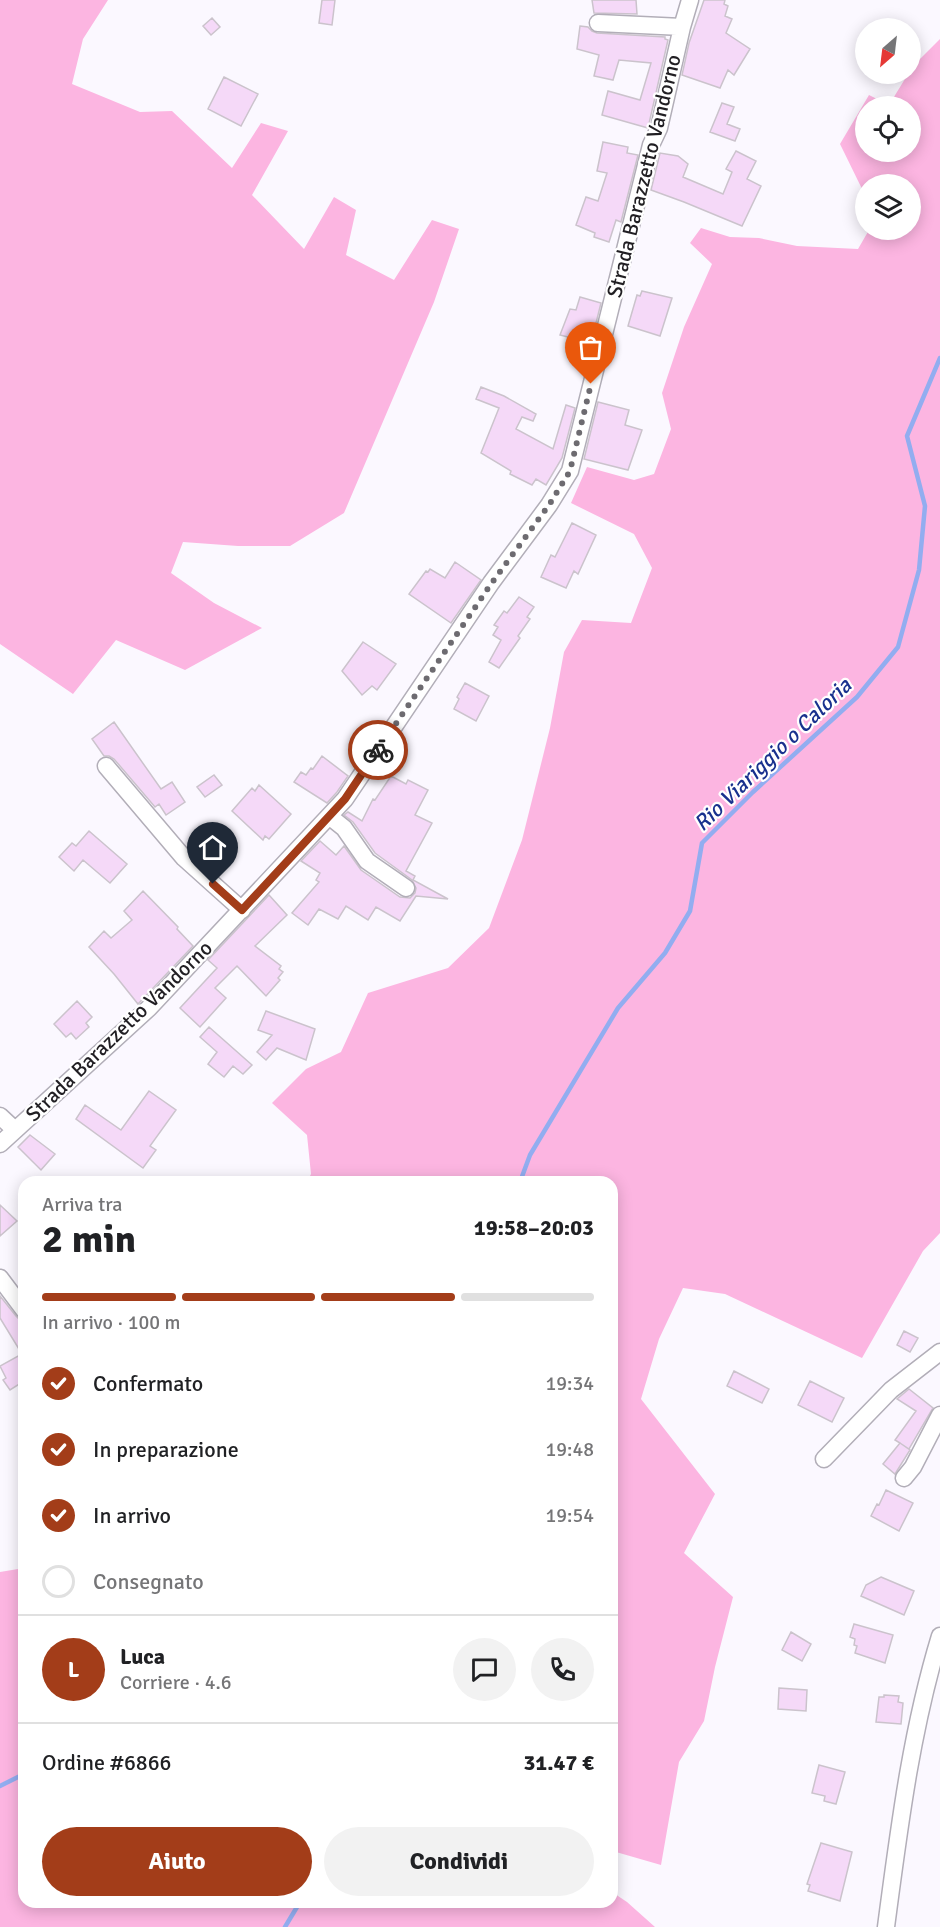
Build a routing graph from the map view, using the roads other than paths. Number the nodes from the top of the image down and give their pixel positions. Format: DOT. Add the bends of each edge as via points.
graph roads {
  1 [pos="690,0"];
  2 [pos="598,22"];
  3 [pos="682,27"];
  4 [pos="106,765"];
  5 [pos="329,816"];
  6 [pos="406,888"];
  7 [pos="242,910"];
  8 [pos="0,1116"];
  9 [pos="15,1130"];
  10 [pos="0,1144"];
  11 [pos="0,1278"];
  12 [pos="18,1302"];
  13 [pos="940,1353"];
  14 [pos="940,1415"];
  15 [pos="824,1459"];
  16 [pos="904,1478"];
  17 [pos="940,1636"];
  18 [pos="886,1927"];
  1 -- 3 [label="street, Strada Barazzetto Vandorno"];
  2 -- 3 [label="street"];
  3 -- 5 [label="street, Strada Barazzetto Vandorno" via="570,471 345,799"];
  4 -- 7 [label="street" via="184,858"];
  5 -- 6 [label="street" via="344,828 367,861"];
  5 -- 7 [label="street, Strada Barazzetto Vandorno"];
  7 -- 9 [label="street, Strada Barazzetto Vandorno" via="149,1008"];
  8 -- 9 [label="street"];
  9 -- 10 [label="street, Strada Barazzetto Vandorno"];
  11 -- 12 [label="street"];
  13 -- 15 [label="street" via="891,1390"];
  14 -- 16 [label="street"];
  17 -- 18 [label="street" via="907,1773"];
}
